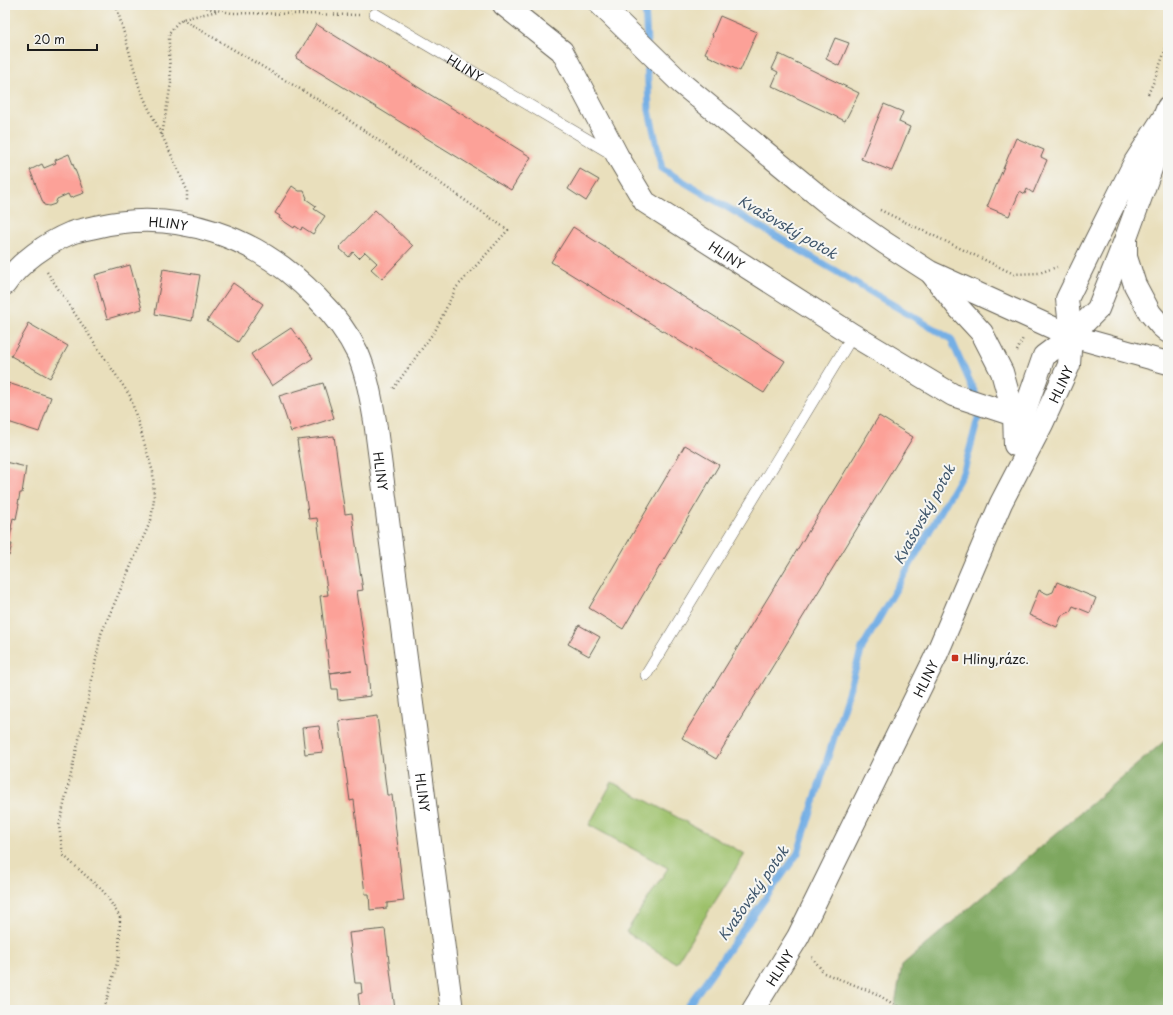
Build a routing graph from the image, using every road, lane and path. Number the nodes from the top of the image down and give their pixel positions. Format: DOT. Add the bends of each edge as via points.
graph roads {
  1 [pos="116,5"];
  2 [pos="199,5"];
  3 [pos="504,5"];
  4 [pos="601,5"];
  5 [pos="220,11"];
  6 [pos="375,14"];
  7 [pos="182,19"];
  8 [pos="1166,112"];
  9 [pos="162,136"];
  10 [pos="618,158"];
  11 [pos="880,210"];
  12 [pos="188,225"];
  13 [pos="1126,238"];
  14 [pos="35,254"];
  15 [pos="1057,267"];
  16 [pos="930,272"];
  17 [pos="5,284"];
  18 [pos="1168,332"];
  19 [pos="853,335"];
  20 [pos="1071,336"];
  21 [pos="1168,363"];
  22 [pos="1014,415"];
  23 [pos="375,421"];
  24 [pos="1015,445"];
  25 [pos="1001,503"];
  26 [pos="646,675"];
  27 [pos="798,937"];
  28 [pos="104,1010"];
  29 [pos="452,1010"];
  30 [pos="753,1010"];
  31 [pos="903,1010"];
  1 -- 9 [label="path" via="139,86"];
  2 -- 5 [label="path"];
  3 -- 10 [label="street, HLINY" via="562,51"];
  4 -- 16 [label="street" via="682,83 826,202"];
  5 -- 6 [label="path"];
  5 -- 7 [label="path"];
  6 -- 10 [label="lane, HLINY"];
  7 -- 9 [label="path" via="169,33 171,83"];
  7 -- 23 [label="path" via="327,105 508,230 456,288 436,329 387,398"];
  8 -- 13 [label="street" via="1152,166"];
  8 -- 20 [label="street, HLINY" via="1135,162 1067,299"];
  9 -- 12 [label="path" via="187,190"];
  10 -- 19 [label="street, HLINY" via="645,202"];
  11 -- 15 [label="path" via="1014,274 1039,273"];
  12 -- 14 [label="street, HLINY" via="145,220 102,225 72,233"];
  12 -- 23 [label="street, HLINY" via="237,240 279,264 330,311 357,352 370,390"];
  13 -- 18 [label="street" via="1126,257 1135,286 1150,313"];
  13 -- 20 [label="street" via="1098,309"];
  14 -- 17 [label="street, HLINY" via="17,269"];
  14 -- 28 [label="path" via="130,396 153,472 154,499 151,520 101,634 59,826 63,855 104,892 120,917 119,956"];
  16 -- 20 [label="street"];
  16 -- 22 [label="street" via="982,333 1002,372"];
  19 -- 22 [label="street, HLINY" via="953,395"];
  19 -- 26 [label="lane"];
  20 -- 21 [label="street"];
  20 -- 24 [label="street" via="1044,356"];
  20 -- 25 [label="street, HLINY" via="1069,365"];
  22 -- 24 [label="street"];
  23 -- 29 [label="street, HLINY"];
  24 -- 25 [label="street"];
  25 -- 27 [label="street, HLINY" via="935,658"];
  27 -- 30 [label="street, HLINY"];
  27 -- 31 [label="path" via="824,973 875,993"];
}
